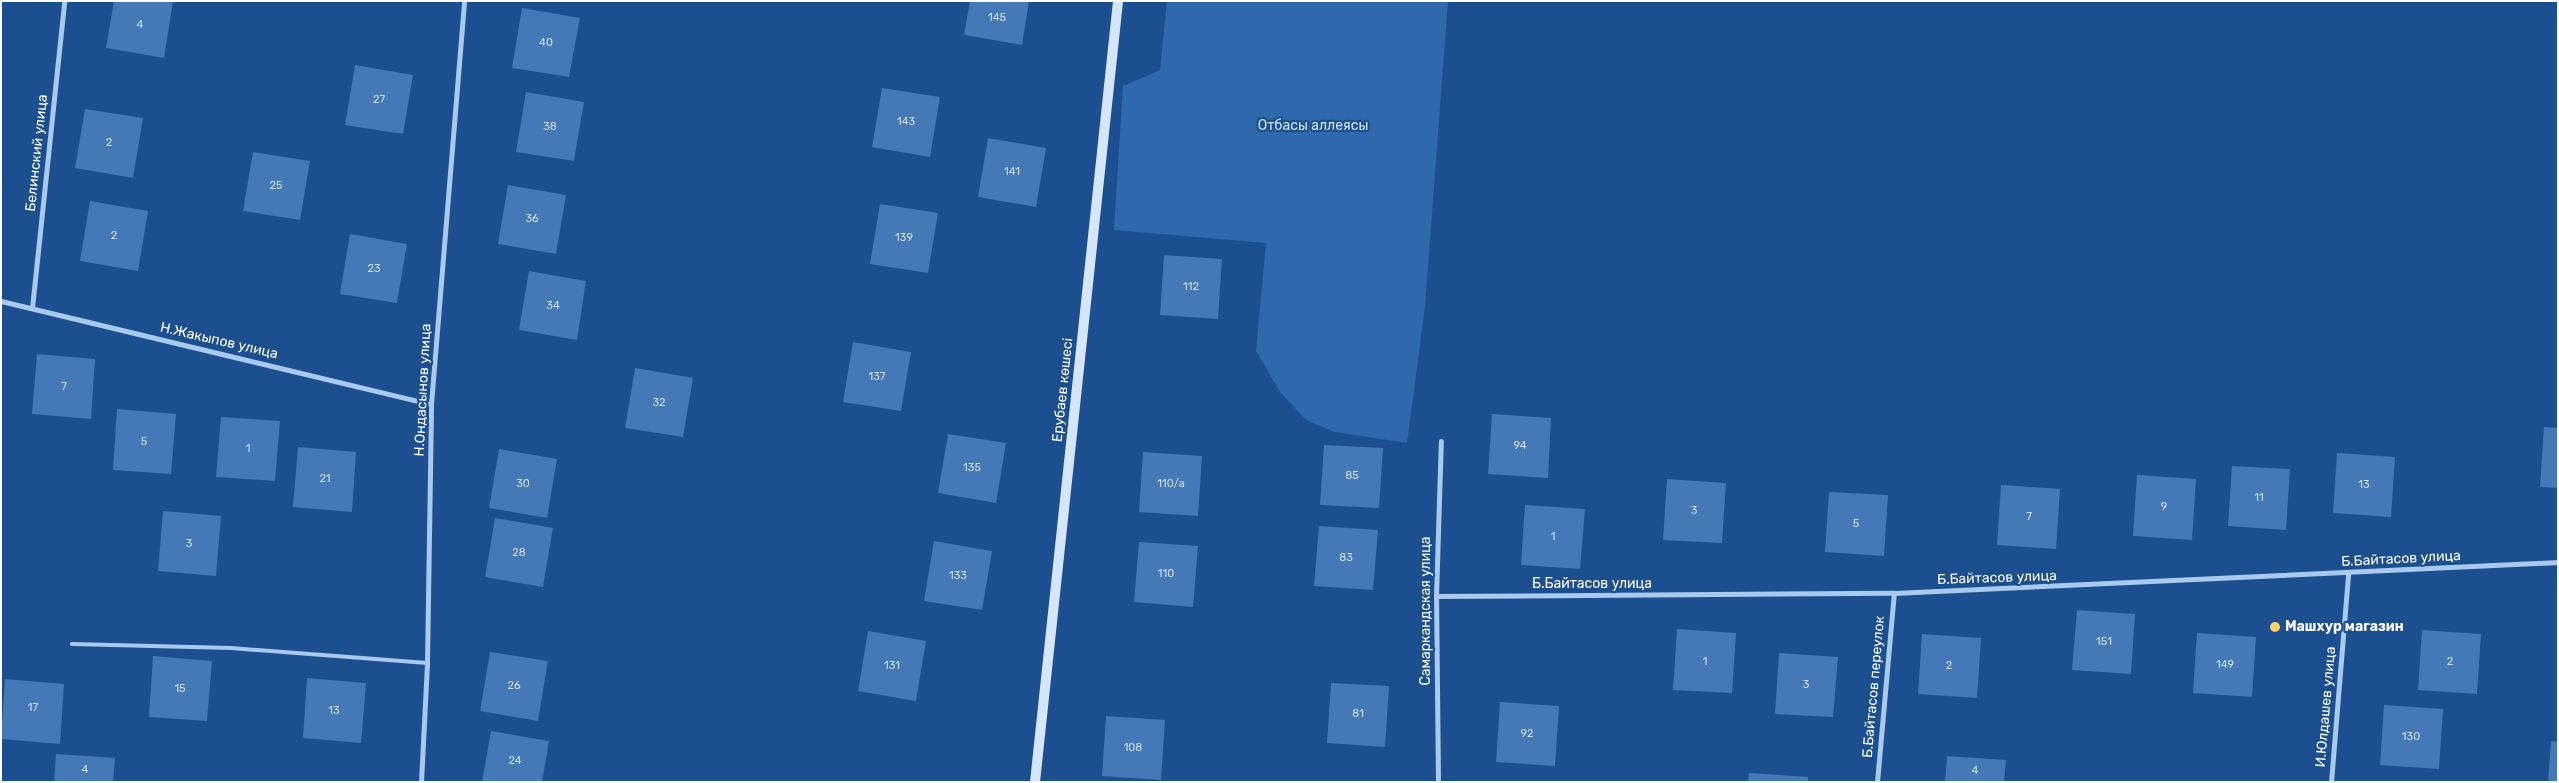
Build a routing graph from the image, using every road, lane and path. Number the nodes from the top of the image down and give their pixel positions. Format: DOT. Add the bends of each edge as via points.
graph roads {
  1 [pos="64,1"];
  2 [pos="464,1"];
  3 [pos="1118,1"];
  4 [pos="1,301"];
  5 [pos="32,308"];
  6 [pos="431,404"];
  7 [pos="1441,441"];
  8 [pos="2558,562"];
  9 [pos="2348,574"];
  10 [pos="1894,593"];
  11 [pos="1436,596"];
  12 [pos="72,644"];
  13 [pos="427,663"];
  14 [pos="421,782"];
  15 [pos="1035,782"];
  16 [pos="1438,782"];
  17 [pos="1877,782"];
  18 [pos="2331,782"];
  1 -- 5 [label="street, Белинский улица"];
  2 -- 6 [label="street, Н.Ондасынов улица"];
  3 -- 15 [label="main road, Ерубаев көшесі"];
  4 -- 5 [label="street, Н.Жакыпов улица"];
  5 -- 6 [label="street, Н.Жакыпов улица"];
  6 -- 13 [label="street, Н.Ондасынов улица"];
  7 -- 11 [label="street, Самаркандская улица"];
  8 -- 9 [label="street, Б.Байтасов улица"];
  9 -- 10 [label="street, Б.Байтасов улица"];
  9 -- 18 [label="street, И.Юлдашев улица"];
  10 -- 11 [label="street, Б.Байтасов улица"];
  10 -- 17 [label="street, Б.Байтасов переулок"];
  11 -- 16 [label="street, Самаркандская улица"];
  12 -- 13 [label="lane" via="231,648"];
  13 -- 14 [label="street, Н.Ондасынов улица"];
}
